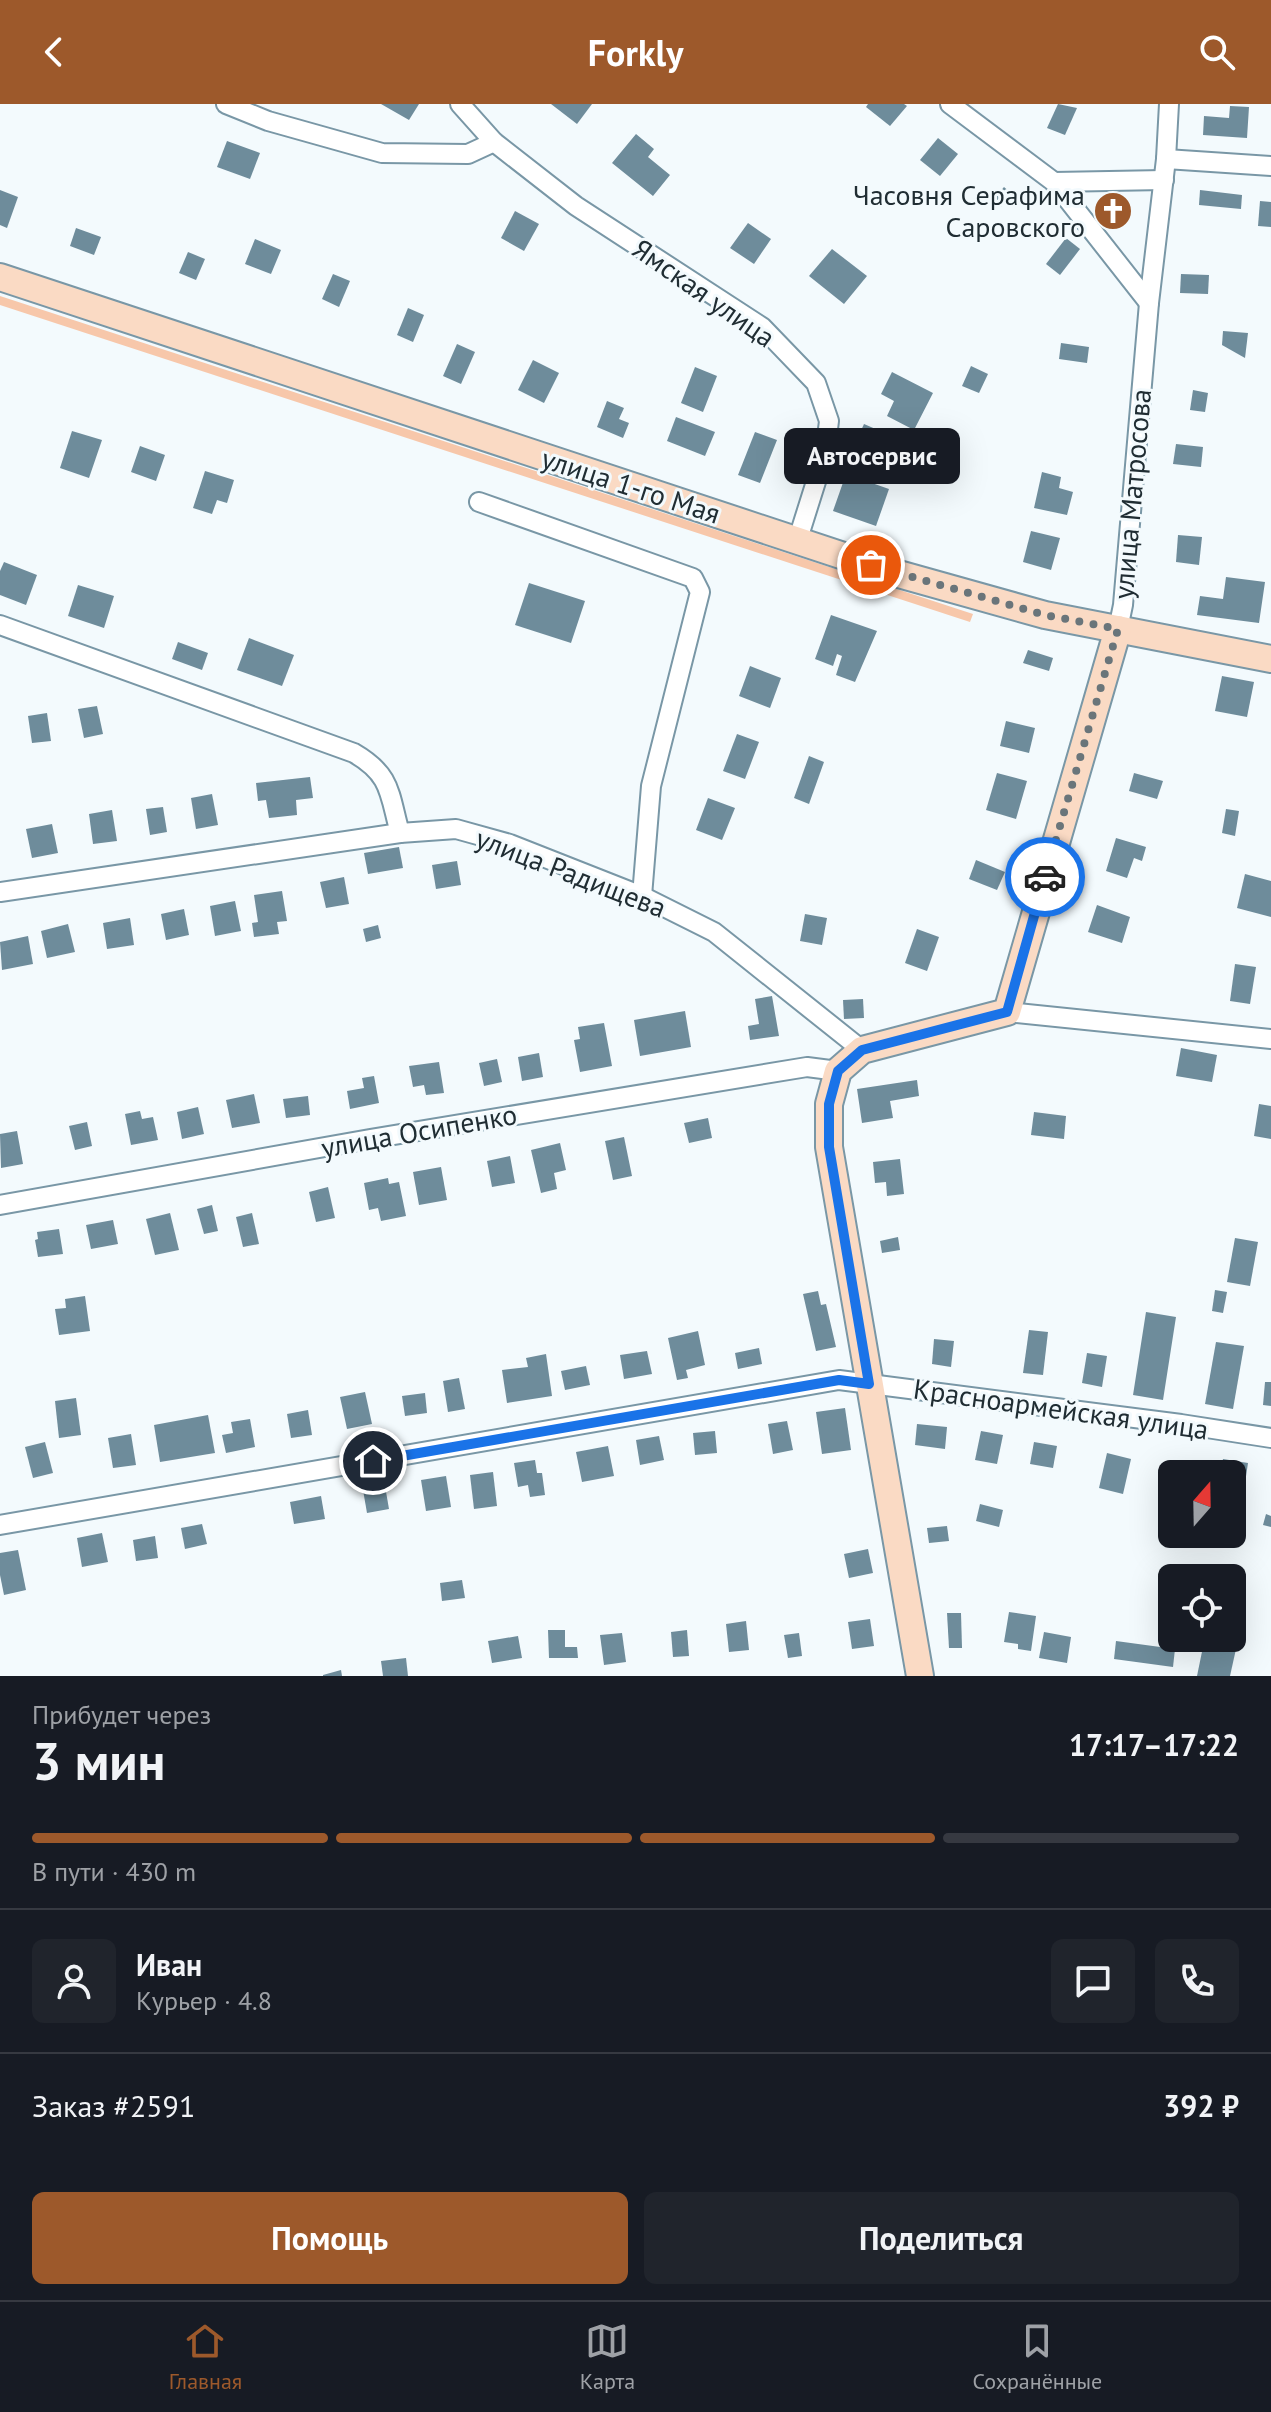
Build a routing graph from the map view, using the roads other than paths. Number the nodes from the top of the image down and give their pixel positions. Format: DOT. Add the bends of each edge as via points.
graph roads {
  1 [pos="226,104"];
  2 [pos="460,104"];
  3 [pos="950,104"];
  4 [pos="1169,104"];
  5 [pos="494,142"];
  6 [pos="1166,159"];
  7 [pos="1271,166"];
  8 [pos="1164,180"];
  9 [pos="1054,182"];
  10 [pos="0,277"];
  11 [pos="1149,303"];
  12 [pos="479,502"];
  13 [pos="797,542"];
  14 [pos="0,625"];
  15 [pos="1118,629"];
  16 [pos="1271,659"];
  17 [pos="400,833"];
  18 [pos="0,892"];
  19 [pos="642,896"];
  20 [pos="1007,1012"];
  21 [pos="1271,1039"];
  22 [pos="862,1050"];
  23 [pos="838,1071"];
  24 [pos="0,1205"];
  25 [pos="869,1384"];
  26 [pos="1271,1438"];
  27 [pos="0,1525"];
  28 [pos="920,1676"];
  1 -- 5 [label="street" via="382,153 468,154"];
  2 -- 5 [label="street, Ямская улица"];
  3 -- 9 [label="street"];
  4 -- 6 [label="street, улица Матросова"];
  5 -- 13 [label="street, Ямская улица" via="576,206 762,327 816,383 828,432"];
  6 -- 7 [label="street"];
  6 -- 8 [label="street, улица Матросова"];
  8 -- 9 [label="street"];
  8 -- 11 [label="street, улица Матросова"];
  9 -- 11 [label="street"];
  10 -- 13 [label="street, улица 1-го Мая"];
  11 -- 15 [label="street, улица Матросова"];
  12 -- 19 [label="street" via="693,578 700,592 651,786"];
  13 -- 15 [label="street, улица 1-го Мая" via="973,596"];
  14 -- 17 [label="street" via="354,753 375,765 386,780"];
  15 -- 16 [label="street, улица 1-го Мая"];
  15 -- 20 [label="street, улица Матросова"];
  17 -- 18 [label="street, улица Радищева"];
  17 -- 19 [label="street, улица Радищева" via="456,829 510,844"];
  19 -- 22 [label="street, улица Радищева" via="714,932"];
  20 -- 21 [label="street"];
  20 -- 22 [label="street"];
  22 -- 23 [label="street"];
  23 -- 24 [label="street, улица Осипенко" via="807,1067"];
  23 -- 25 [label="street" via="829,1104 829,1147"];
  25 -- 26 [label="street, Красноармейская улица"];
  25 -- 27 [label="street, Красноармейская улица" via="839,1380"];
  25 -- 28 [label="street"];
}
